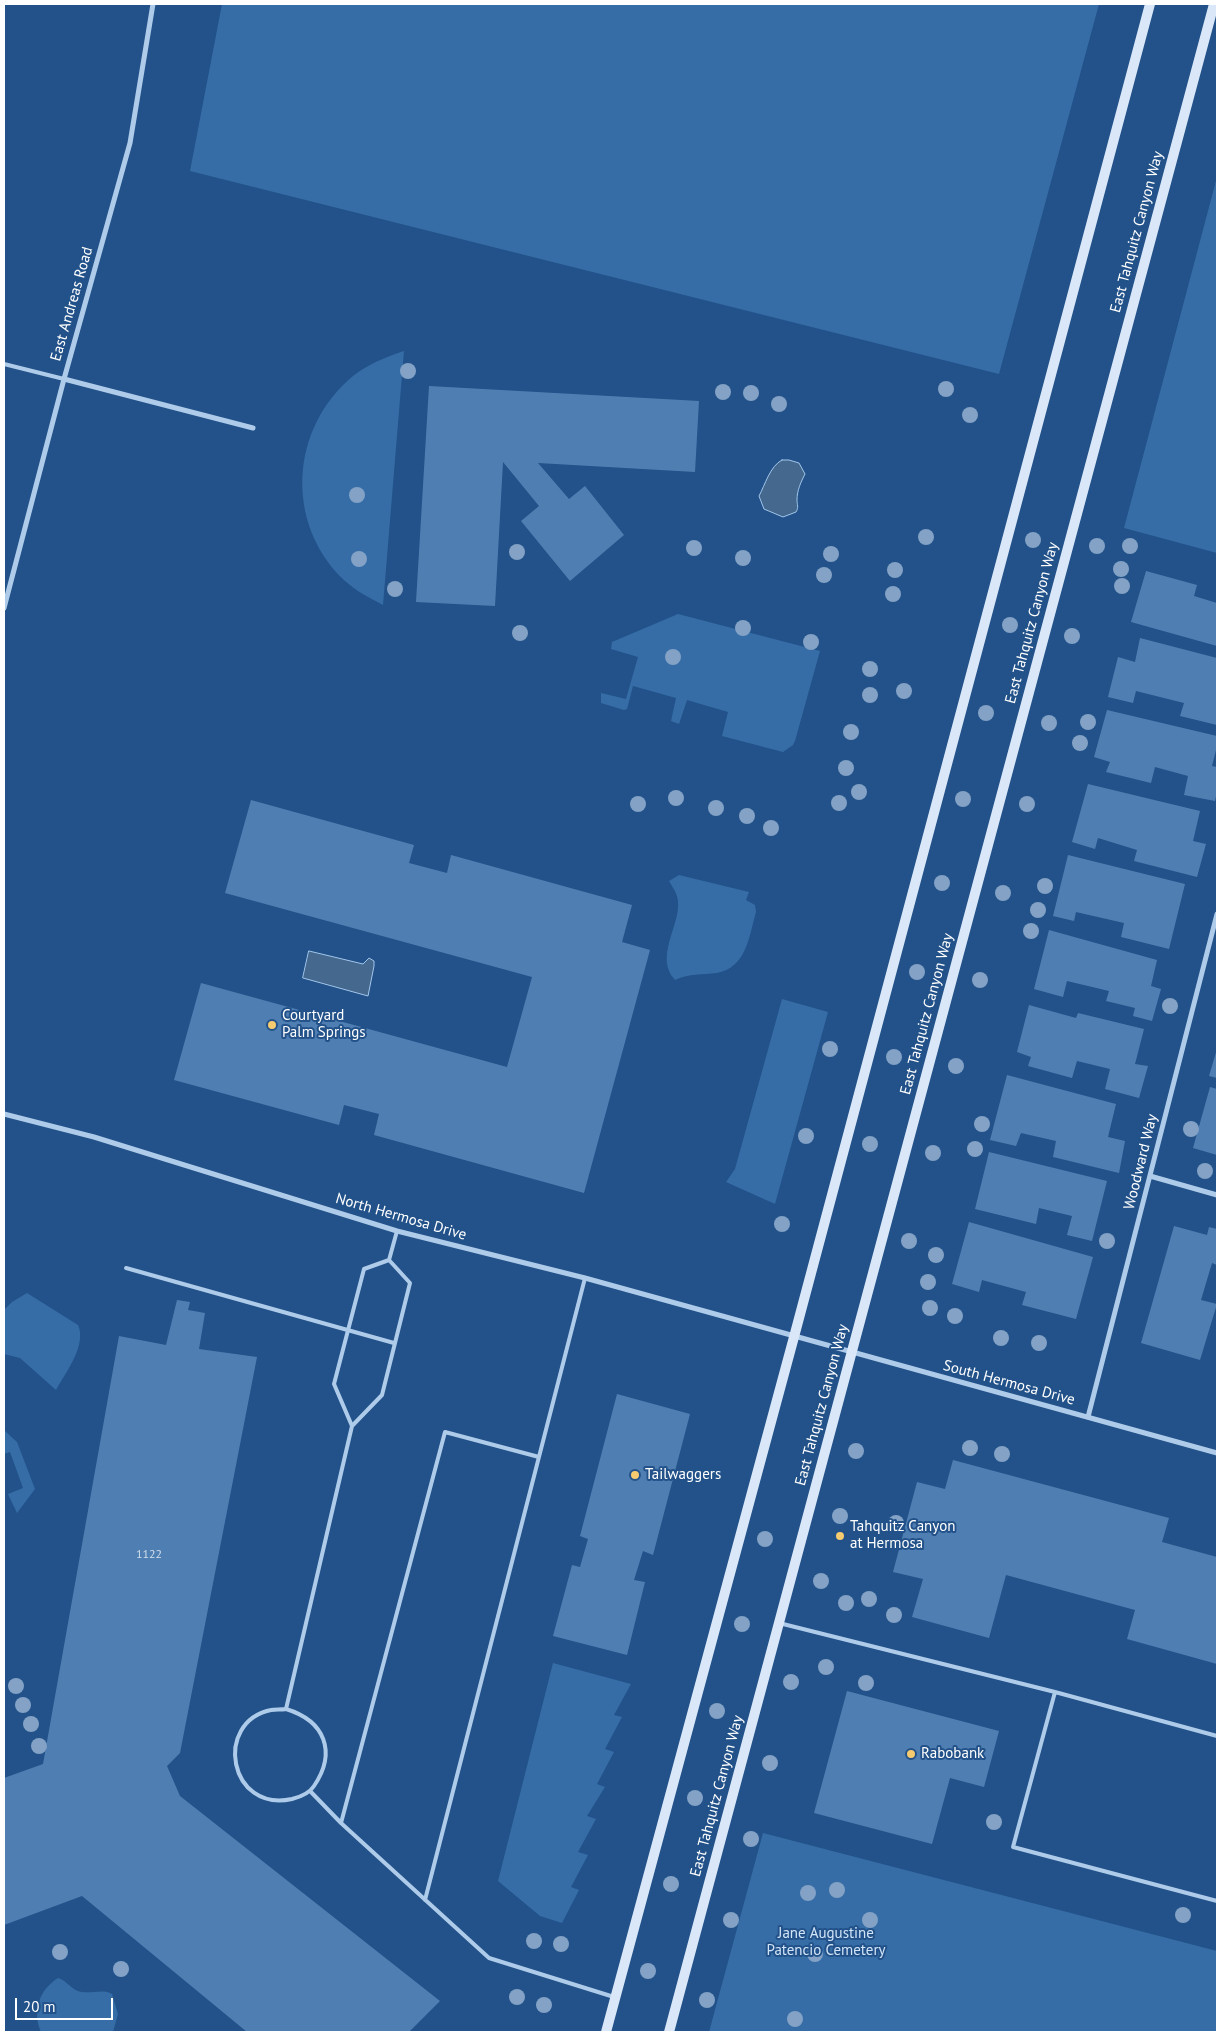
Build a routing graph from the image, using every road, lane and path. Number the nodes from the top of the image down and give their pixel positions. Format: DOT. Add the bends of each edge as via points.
graph roads {
  1 [pos="153,4"];
  2 [pos="1150,4"];
  3 [pos="1214,4"];
  4 [pos="4,364"];
  5 [pos="64,380"];
  6 [pos="253,428"];
  7 [pos="4,608"];
  8 [pos="1217,914"];
  9 [pos="4,1114"];
  10 [pos="1150,1176"];
  11 [pos="1217,1195"];
  12 [pos="397,1230"];
  13 [pos="388,1260"];
  14 [pos="126,1268"];
  15 [pos="585,1278"];
  16 [pos="348,1331"];
  17 [pos="794,1337"];
  18 [pos="394,1343"];
  19 [pos="852,1353"];
  20 [pos="1088,1417"];
  21 [pos="352,1426"];
  22 [pos="1217,1453"];
  23 [pos="539,1457"];
  24 [pos="780,1623"];
  25 [pos="1055,1692"];
  26 [pos="286,1710"];
  27 [pos="1217,1736"];
  28 [pos="311,1792"];
  29 [pos="341,1823"];
  30 [pos="425,1900"];
  31 [pos="1217,1901"];
  32 [pos="616,1998"];
  33 [pos="606,2032"];
  34 [pos="670,2032"];
  1 -- 5 [label="street, East Andreas Road" via="130,144"];
  2 -- 17 [label="main road"];
  3 -- 19 [label="main road, East Tahquitz Canyon Way"];
  4 -- 5 [label="lane"];
  5 -- 6 [label="street"];
  5 -- 7 [label="street, East Andreas Road"];
  8 -- 10 [label="street, Woodward Way"];
  9 -- 12 [label="street, North Hermosa Drive" via="94,1137"];
  10 -- 11 [label="street"];
  10 -- 20 [label="street, Woodward Way"];
  12 -- 13 [label="lane"];
  12 -- 15 [label="street, North Hermosa Drive"];
  13 -- 16 [label="lane" via="364,1269"];
  13 -- 18 [label="lane" via="410,1283"];
  14 -- 16 [label="lane"];
  15 -- 17 [label="street, North Hermosa Drive"];
  15 -- 23 [label="lane"];
  16 -- 18 [label="lane"];
  16 -- 21 [label="lane" via="334,1384"];
  17 -- 19 [label="street, South Hermosa Drive"];
  17 -- 32 [label="main road"];
  18 -- 21 [label="lane" via="382,1395"];
  19 -- 20 [label="street, South Hermosa Drive"];
  19 -- 24 [label="main road, East Tahquitz Canyon Way"];
  20 -- 22 [label="street, South Hermosa Drive"];
  21 -- 26 [label="lane"];
  23 -- 29 [label="lane" via="445,1432"];
  23 -- 30 [label="lane"];
  24 -- 25 [label="lane"];
  24 -- 34 [label="main road, East Tahquitz Canyon Way"];
  25 -- 27 [label="lane"];
  25 -- 31 [label="lane" via="1013,1847"];
  26 -- 28 [label="lane" via="301,1714 322,1736 326,1750 325,1765"];
  26 -- 28 [label="lane" via="271,1710 244,1726 234,1755 237,1769 243,1783 268,1799 282,1801"];
  28 -- 29 [label="lane"];
  29 -- 30 [label="lane"];
  30 -- 32 [label="lane" via="489,1958"];
  32 -- 33 [label="main road"];
}
